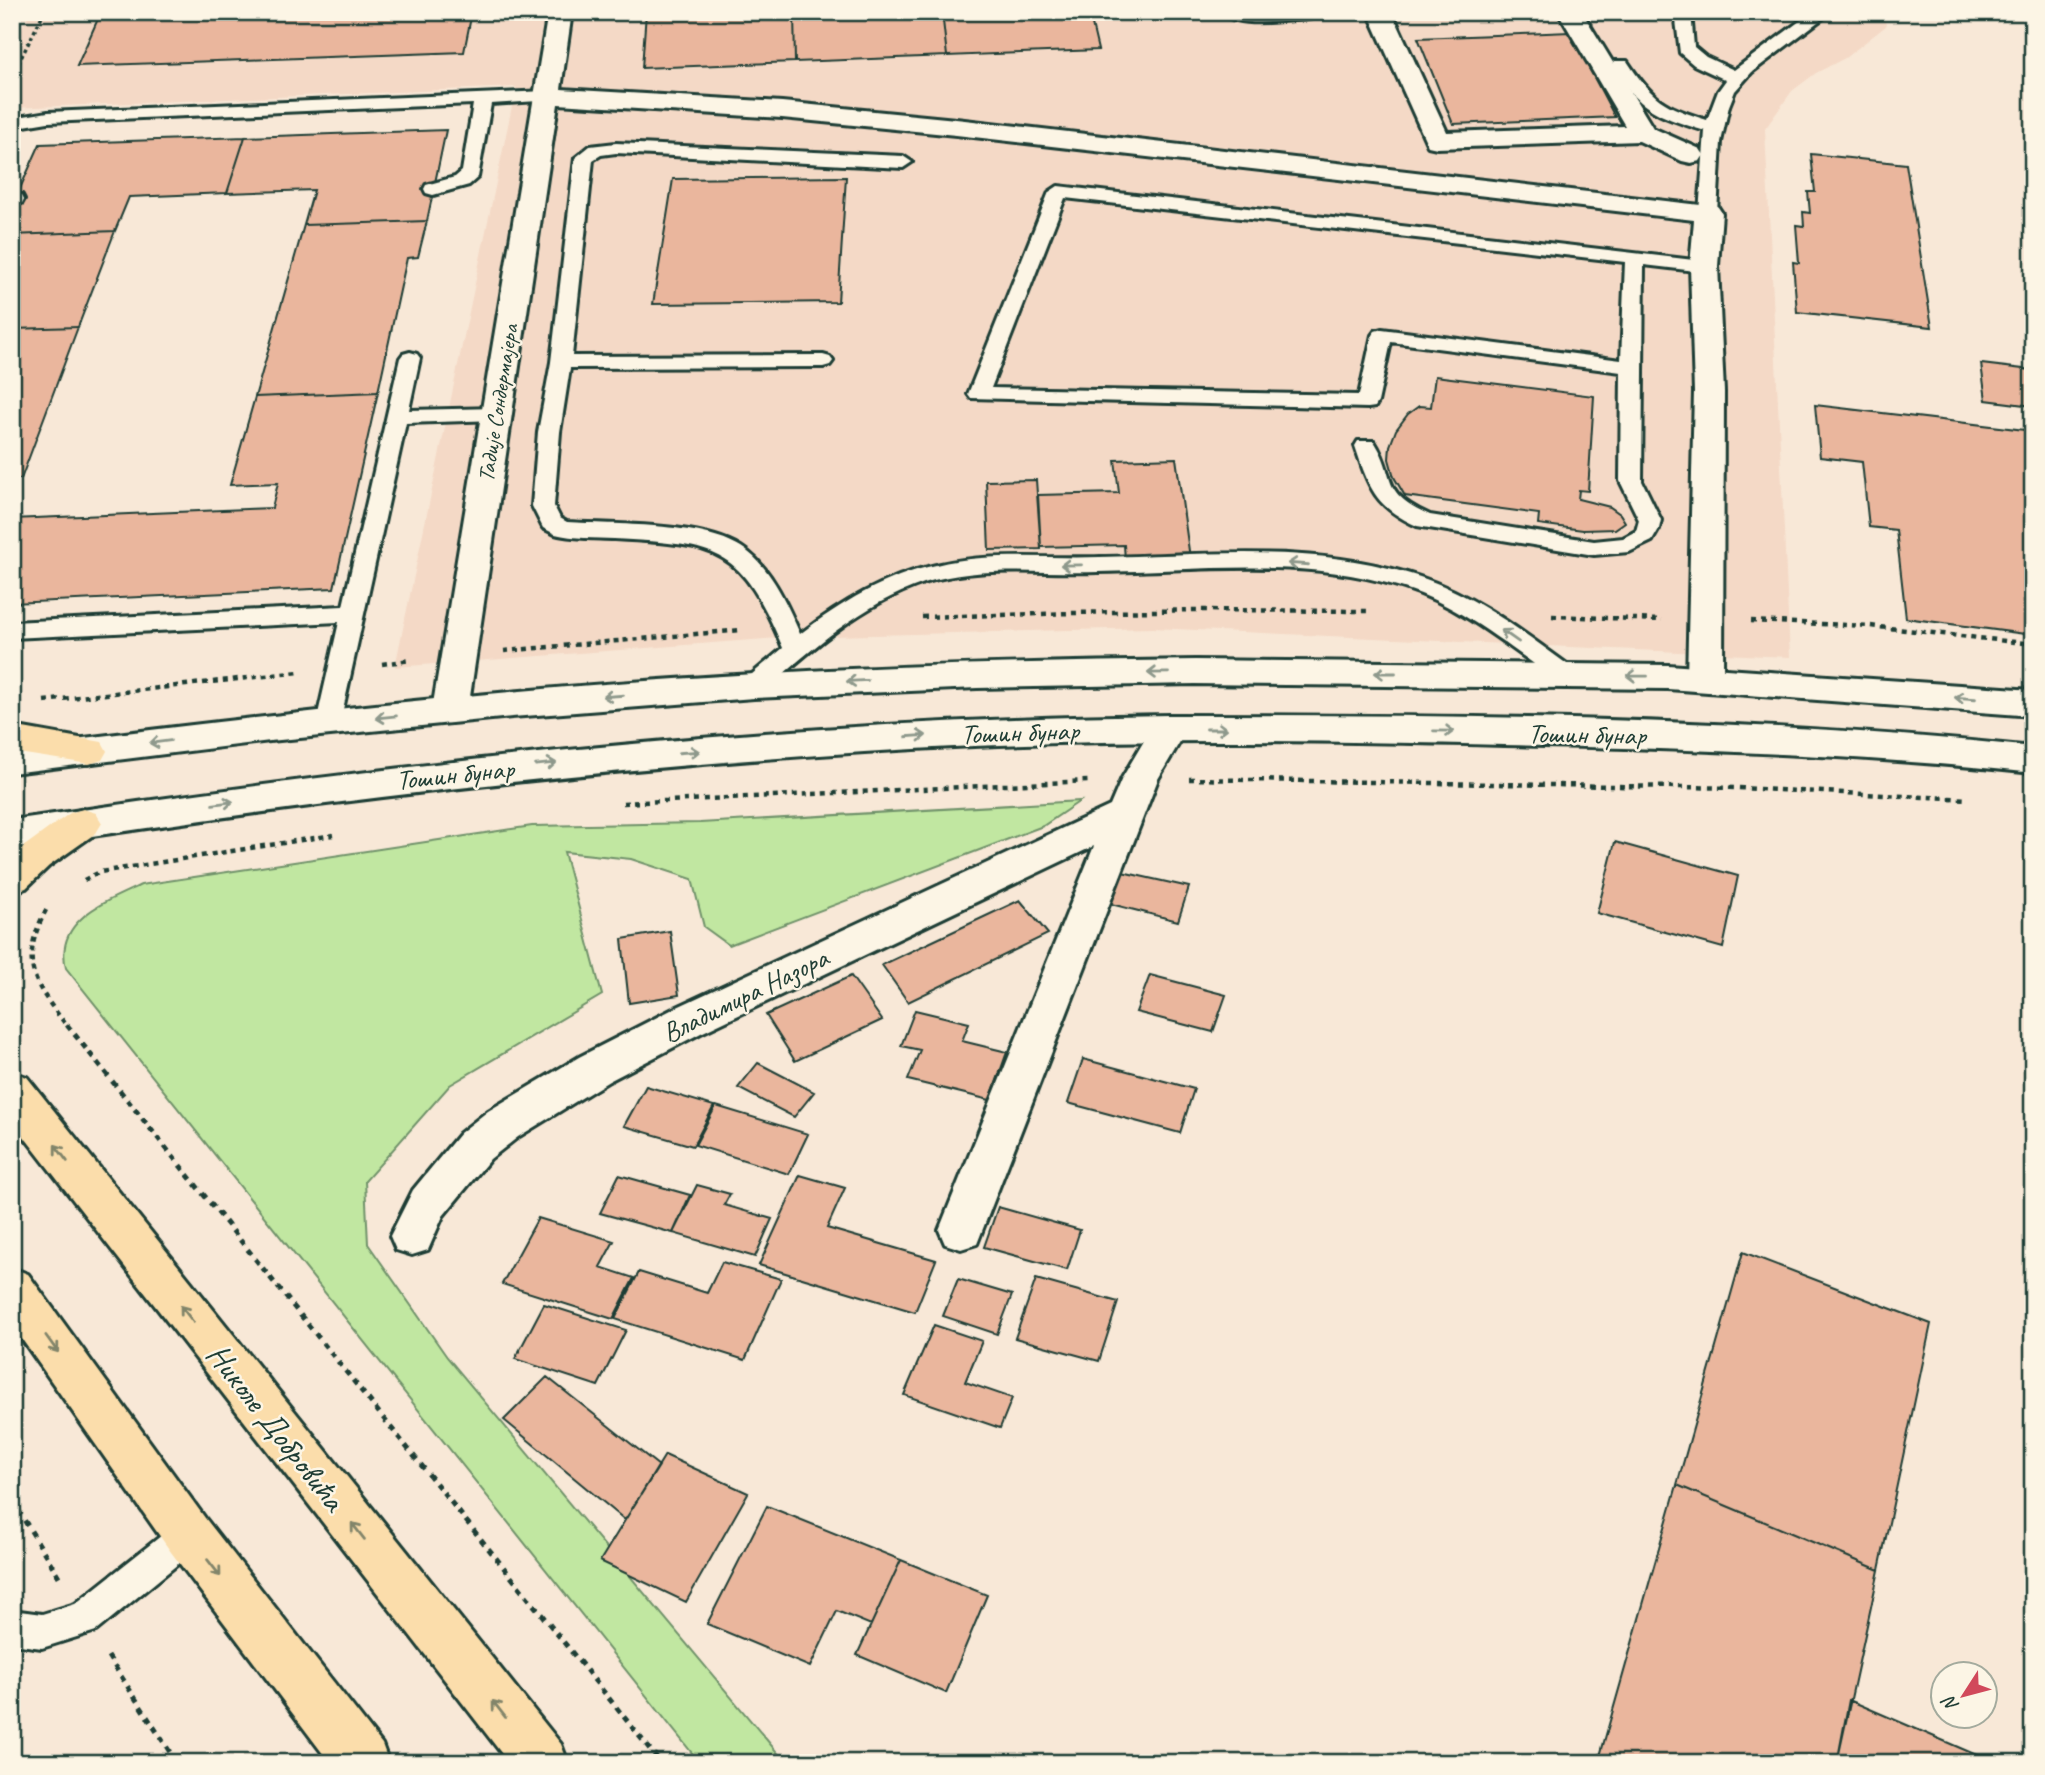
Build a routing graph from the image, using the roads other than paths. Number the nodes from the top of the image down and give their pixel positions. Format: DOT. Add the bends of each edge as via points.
graph roads {
  1 [pos="560,12"];
  2 [pos="1234,12"];
  3 [pos="1308,12"];
  4 [pos="1380,12"];
  5 [pos="1570,12"];
  6 [pos="1683,12"];
  7 [pos="1822,12"];
  8 [pos="1621,65"];
  9 [pos="1736,78"];
  10 [pos="547,96"];
  11 [pos="483,99"];
  12 [pos="12,123"];
  13 [pos="1715,128"];
  14 [pos="1643,132"];
  15 [pos="1691,155"];
  16 [pos="903,162"];
  17 [pos="433,189"];
  18 [pos="1708,213"];
  19 [pos="1635,258"];
  20 [pos="1704,266"];
  21 [pos="410,358"];
  22 [pos="823,361"];
  23 [pos="561,362"];
  24 [pos="1631,367"];
  25 [pos="497,414"];
  26 [pos="397,417"];
  27 [pos="1366,446"];
  28 [pos="352,613"];
  29 [pos="12,630"];
  30 [pos="795,650"];
  31 [pos="1566,675"];
  32 [pos="1705,678"];
  33 [pos="754,686"];
  34 [pos="2033,703"];
  35 [pos="450,710"];
  36 [pos="328,723"];
  37 [pos="1170,728"];
  38 [pos="12,739"];
  39 [pos="89,751"];
  40 [pos="12,760"];
  41 [pos="2033,760"];
  42 [pos="1125,815"];
  43 [pos="83,823"];
  44 [pos="12,834"];
  45 [pos="12,878"];
  46 [pos="12,1089"];
  47 [pos="961,1230"];
  48 [pos="412,1236"];
  49 [pos="12,1288"];
  50 [pos="188,1535"];
  51 [pos="12,1627"];
  52 [pos="363,1763"];
  53 [pos="542,1763"];
  1 -- 10 [label="street, Тадије Сондермајера"];
  2 -- 3 [label="street"];
  4 -- 14 [label="street" via="1430,151"];
  5 -- 14 [label="street"];
  6 -- 9 [label="lane" via="1686,50"];
  7 -- 9 [label="lane"];
  8 -- 13 [label="lane" via="1647,102"];
  9 -- 13 [label="lane" via="1721,102"];
  10 -- 11 [label="lane"];
  10 -- 18 [label="street" via="782,110 956,127"];
  10 -- 25 [label="street, Тадије Сондермајера"];
  11 -- 12 [label="lane" via="48,117"];
  11 -- 17 [label="lane" via="471,173"];
  13 -- 18 [label="lane"];
  14 -- 15 [label="street"];
  16 -- 23 [label="lane" via="596,150 584,158"];
  18 -- 20 [label="street"];
  19 -- 20 [label="lane"];
  19 -- 24 [label="lane"];
  19 -- 24 [label="lane" via="1058,192 978,394 1368,402 1382,335"];
  20 -- 32 [label="street" via="1709,392"];
  21 -- 26 [label="lane"];
  22 -- 23 [label="lane"];
  23 -- 30 [label="lane" via="543,506 551,523 563,529 701,540 732,551 765,590"];
  24 -- 27 [label="lane" via="1631,481 1650,520 1647,531 1618,548 1425,520 1404,512 1382,492"];
  25 -- 26 [label="lane"];
  25 -- 35 [label="street, Тадије Сондермајера"];
  26 -- 28 [label="lane"];
  28 -- 29 [label="lane"];
  28 -- 36 [label="lane"];
  31 -- 30 [label="lane, one-way" via="1465,605 1414,583 1369,570 1271,562 1029,566 931,573 866,601"];
  30 -- 33 [label="lane"];
  32 -- 31 [label="street, Тошин бунар, one-way"];
  31 -- 33 [label="street, Тошин бунар, one-way" via="1182,672"];
  34 -- 32 [label="street, Тошин бунар, one-way"];
  33 -- 35 [label="street, Тошин бунар, one-way"];
  35 -- 36 [label="street, Тошин бунар, one-way"];
  36 -- 39 [label="street, Тошин бунар, one-way"];
  37 -- 41 [label="street, Тошин бунар, one-way" via="1732,738"];
  37 -- 42 [label="street" via="1140,778"];
  43 -- 37 [label="street, Тошин бунар, one-way" via="336,787 621,757 975,733"];
  38 -- 39 [label="main road"];
  39 -- 40 [label="street, Тошин бунар"];
  42 -- 47 [label="street"];
  42 -- 48 [label="street, Владимира Назора" via="594,1069 475,1146 428,1203"];
  43 -- 44 [label="street, Тошин бунар"];
  43 -- 45 [label="main road"];
  53 -- 46 [label="main road, Николе Добровића, one-way"];
  49 -- 50 [label="main road, one-way"];
  50 -- 51 [label="lane" via="84,1619 42,1631"];
  50 -- 52 [label="main road, one-way"];
}
